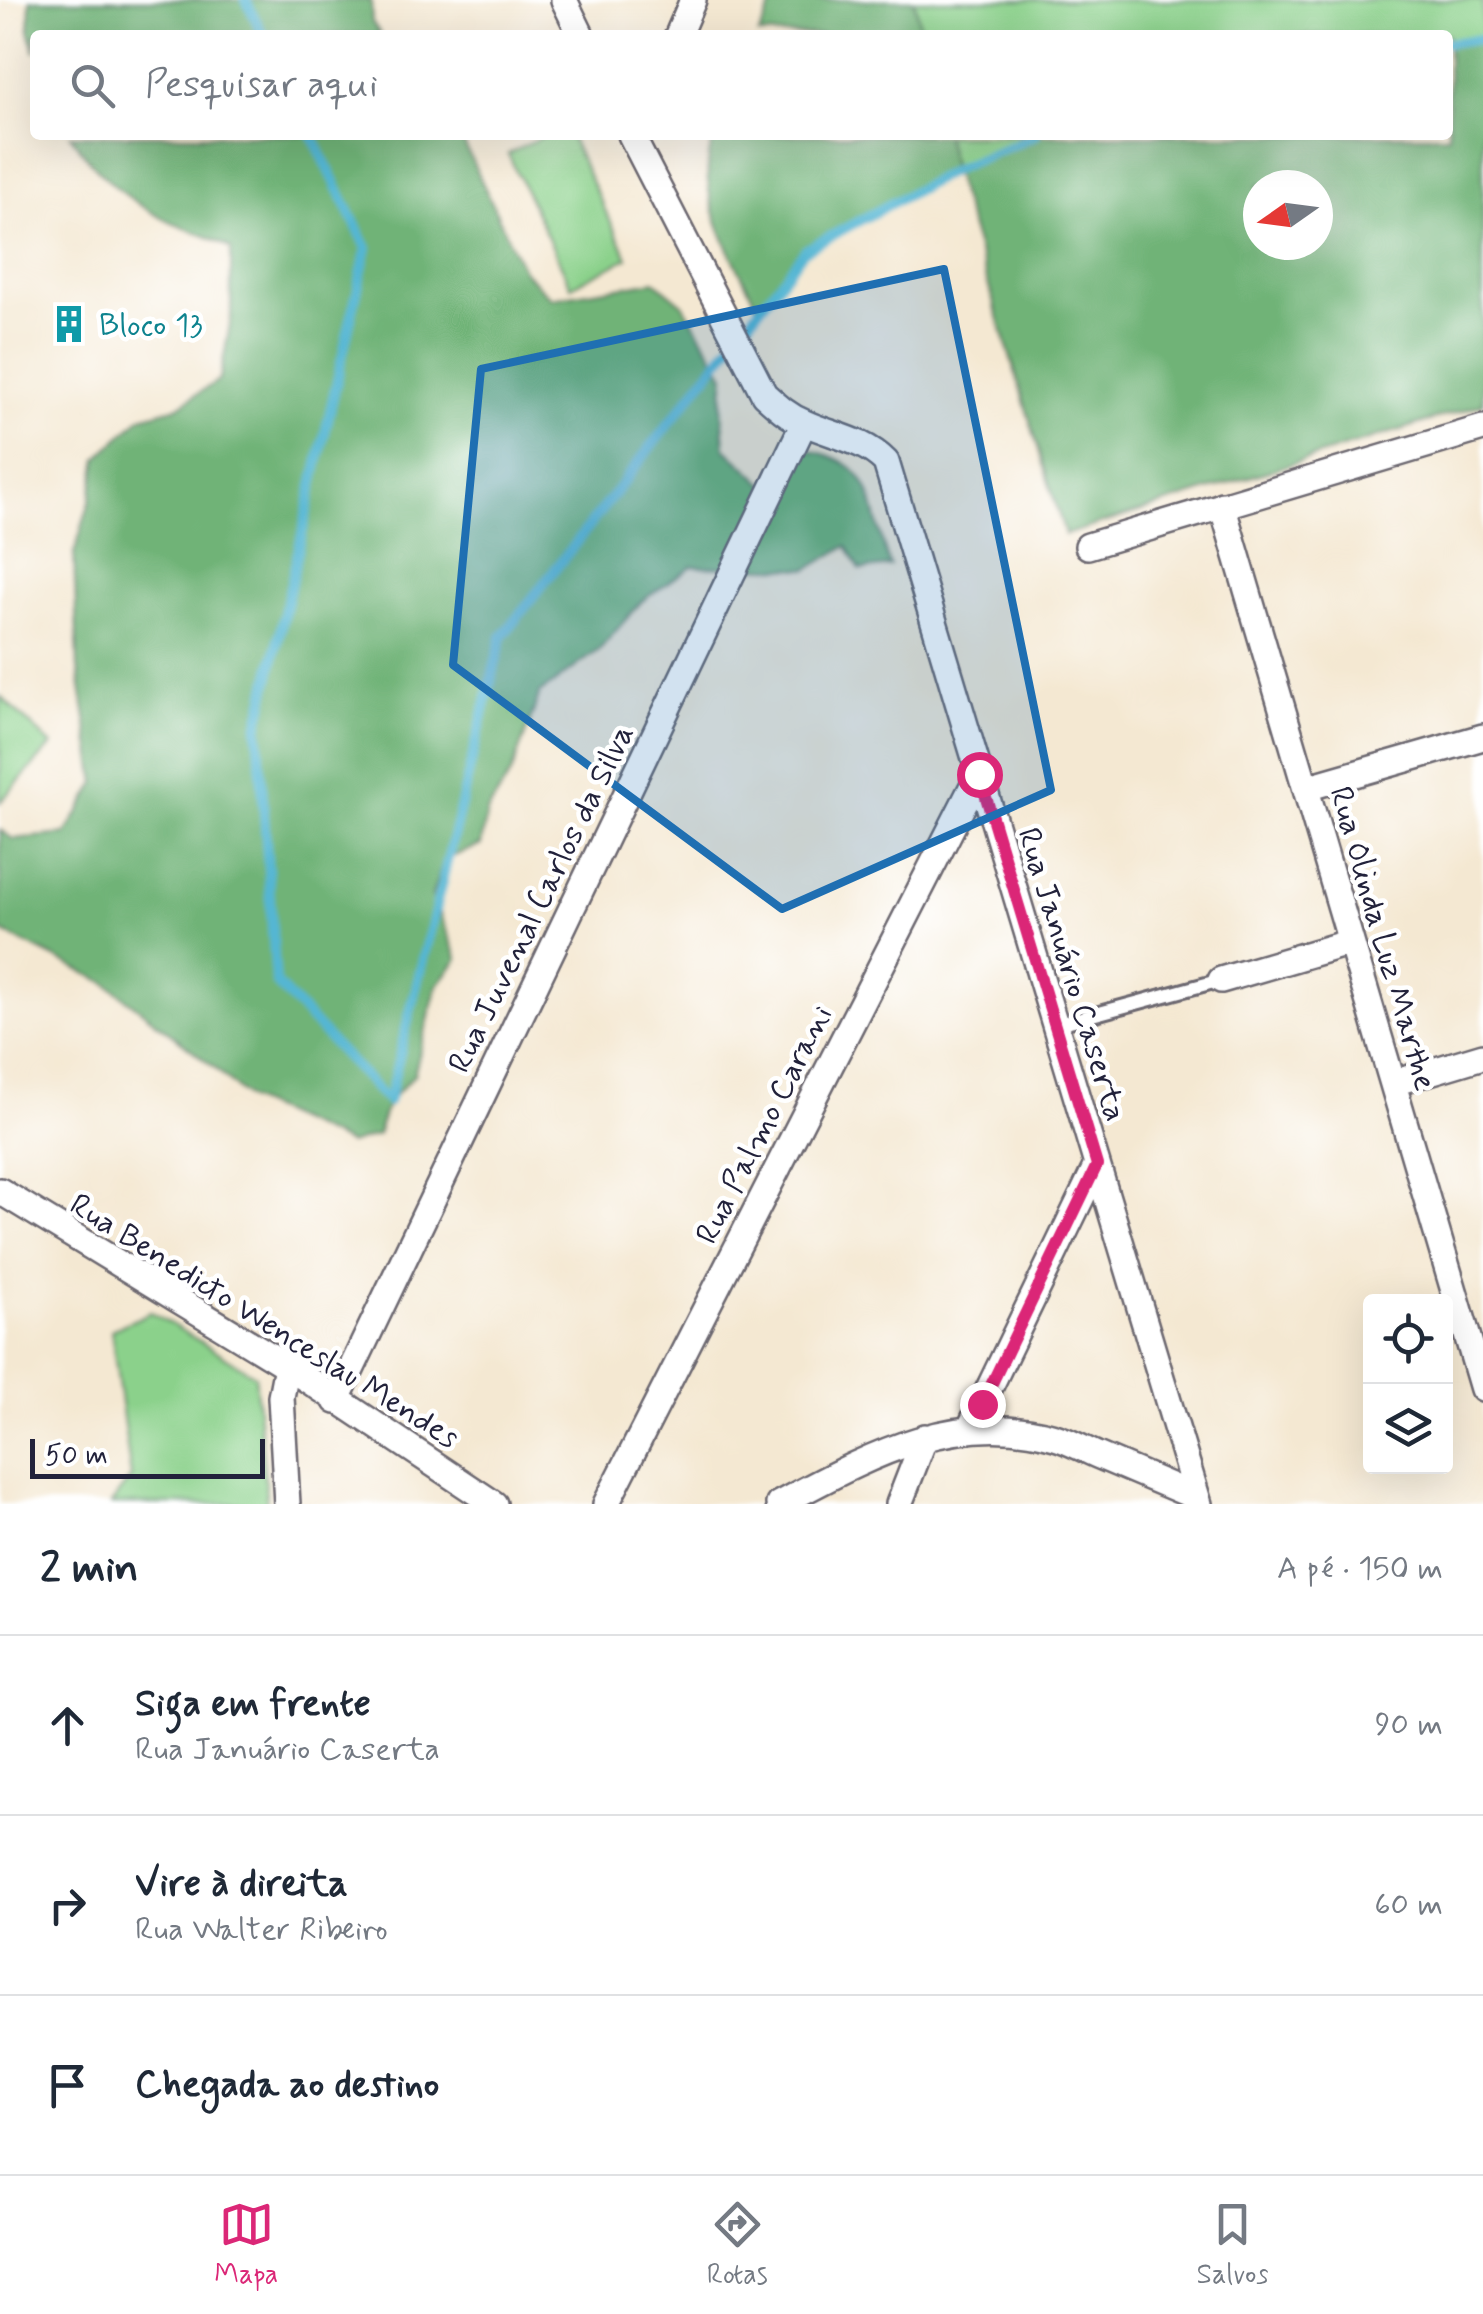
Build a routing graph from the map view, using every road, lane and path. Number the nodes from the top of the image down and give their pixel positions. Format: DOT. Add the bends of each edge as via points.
graph roads {
  1 [pos="564,0"];
  2 [pos="692,0"];
  3 [pos="579,30"];
  4 [pos="680,30"];
  5 [pos="634,140"];
  6 [pos="804,423"];
  7 [pos="1483,428"];
  8 [pos="1222,505"];
  9 [pos="1088,546"];
  10 [pos="1483,737"];
  11 [pos="979,774"];
  12 [pos="1306,788"];
  13 [pos="1352,942"];
  14 [pos="1221,980"];
  15 [pos="1054,1025"];
  16 [pos="1483,1056"];
  17 [pos="1393,1084"];
  18 [pos="1097,1165"];
  19 [pos="0,1191"];
  20 [pos="286,1366"];
  21 [pos="1481,1377"];
  22 [pos="336,1401"];
  23 [pos="970,1430"];
  24 [pos="925,1437"];
  25 [pos="1198,1500"];
  26 [pos="287,1504"];
  27 [pos="494,1504"];
  28 [pos="606,1504"];
  29 [pos="778,1504"];
  30 [pos="899,1504"];
  1 -- 3 [label="street"];
  2 -- 4 [label="street"];
  5 -- 6 [label="street" via="764,394"];
  6 -- 11 [label="street, Rua Januário Caserta" via="870,447 886,462"];
  6 -- 22 [label="street, Rua Juvenal Carlos da Silva"];
  7 -- 8 [label="street"];
  8 -- 9 [label="street"];
  8 -- 12 [label="street, Rua Olinda Luz Marthe"];
  10 -- 12 [label="street"];
  11 -- 15 [label="street, Rua Januário Caserta"];
  11 -- 28 [label="street, Rua Palmo Carani"];
  12 -- 13 [label="street, Rua Olinda Luz Marthe"];
  13 -- 14 [label="street"];
  13 -- 17 [label="street, Rua Olinda Luz Marthe"];
  14 -- 15 [label="lane"];
  15 -- 18 [label="street, Rua Januário Caserta"];
  16 -- 17 [label="street"];
  17 -- 21 [label="street, Rua Olinda Luz Marthe"];
  18 -- 23 [label="street"];
  18 -- 25 [label="street, Rua Januário Caserta"];
  19 -- 20 [label="street, Rua Benedicto Wenceslau Mendes"];
  20 -- 22 [label="street, Rua Benedicto Wenceslau Mendes"];
  20 -- 26 [label="street" via="281,1397"];
  22 -- 27 [label="street, Rua Benedicto Wenceslau Mendes"];
  23 -- 24 [label="street"];
  23 -- 25 [label="street" via="1055,1437"];
  24 -- 29 [label="street" via="876,1452"];
  24 -- 30 [label="street"];
}
